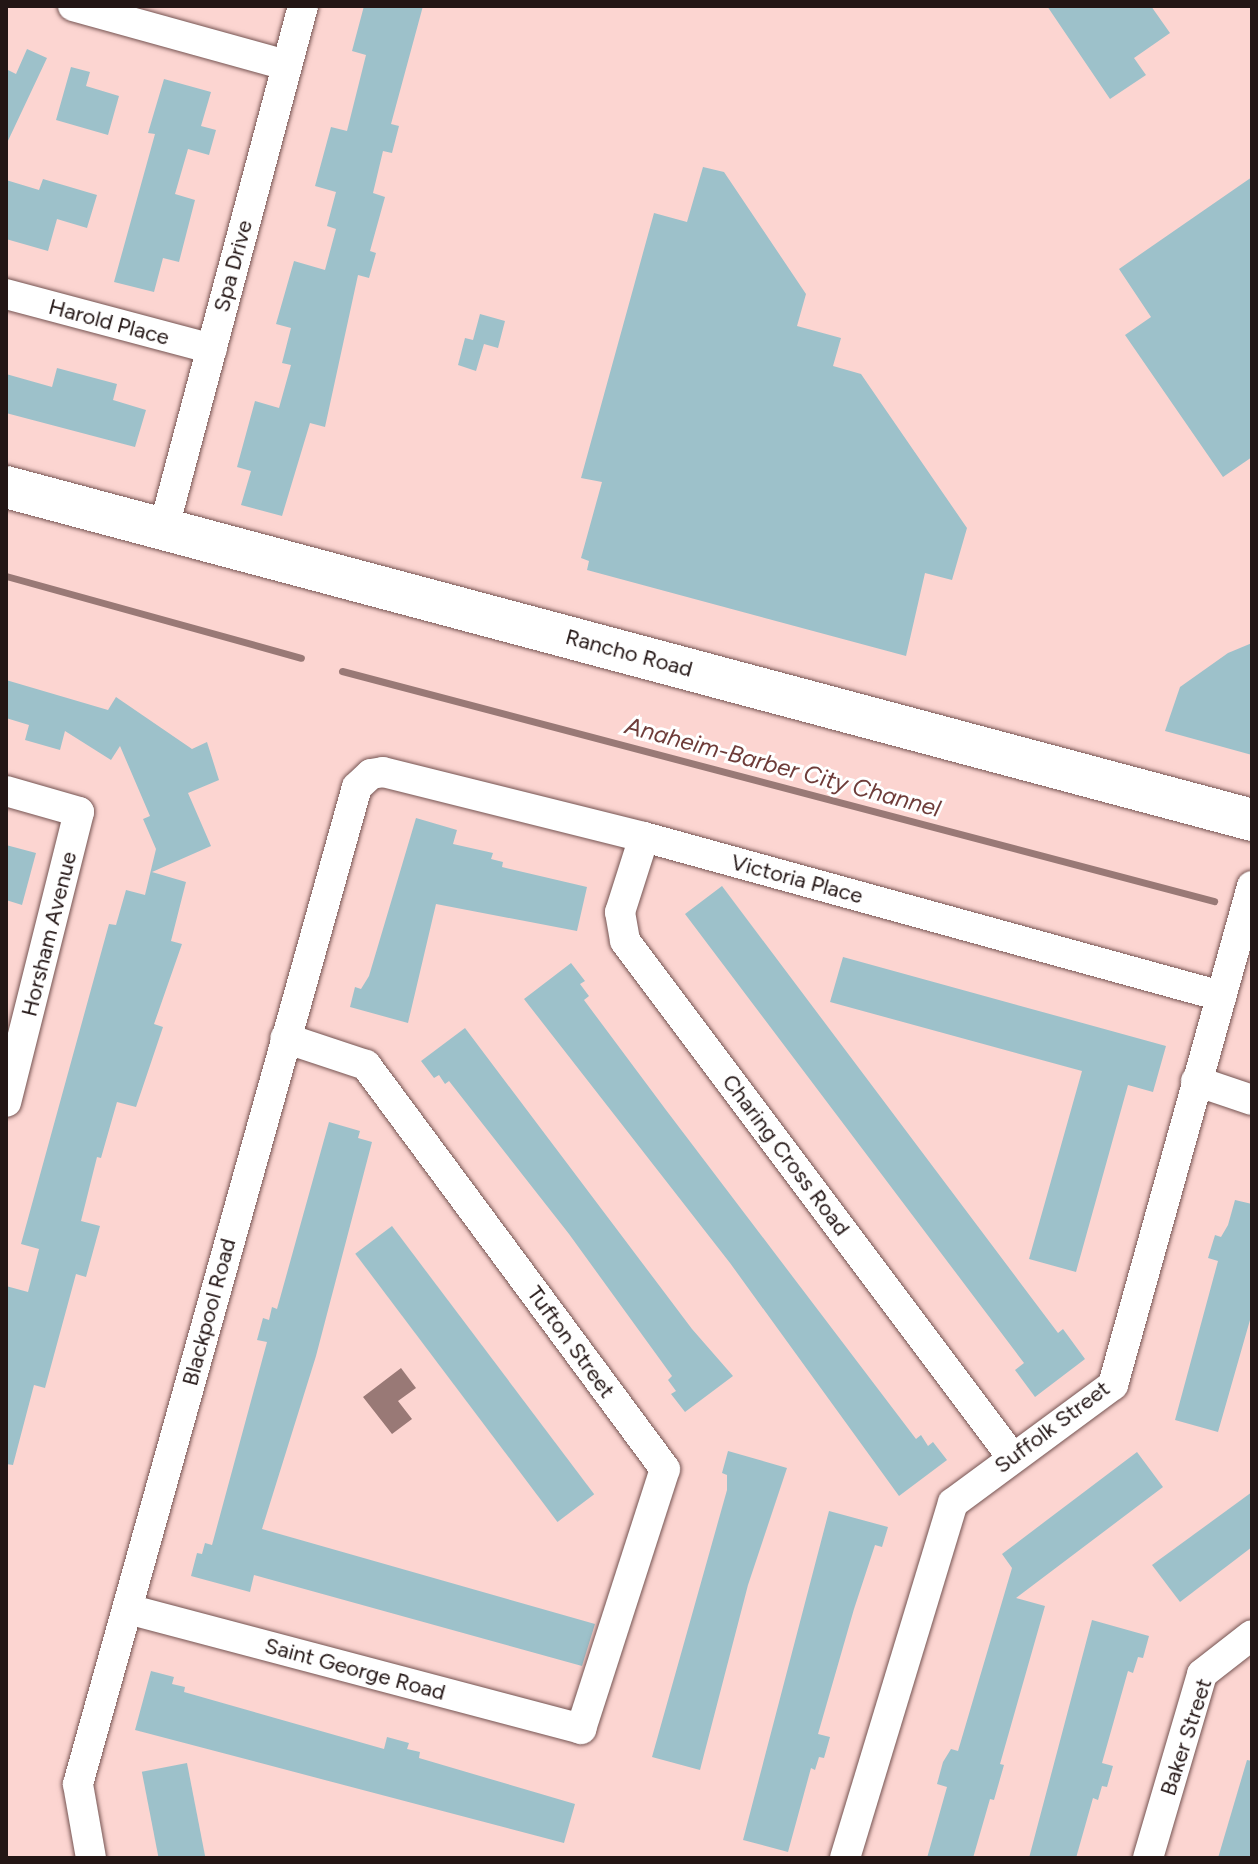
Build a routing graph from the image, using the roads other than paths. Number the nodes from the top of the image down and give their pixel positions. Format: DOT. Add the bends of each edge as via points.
graph roads {
  1 [pos="73,6"];
  2 [pos="303,6"];
  3 [pos="286,65"];
  4 [pos="6,294"];
  5 [pos="212,349"];
  6 [pos="6,487"];
  7 [pos="164,527"];
  8 [pos="371,774"];
  9 [pos="6,791"];
  10 [pos="1252,820"];
  11 [pos="644,837"];
  12 [pos="1252,886"];
  13 [pos="1221,996"];
  14 [pos="285,1038"];
  15 [pos="1196,1081"];
  16 [pos="7,1094"];
  17 [pos="1252,1100"];
  18 [pos="1012,1457"];
  19 [pos="128,1609"];
  20 [pos="1252,1635"];
  21 [pos="581,1729"];
  22 [pos="91,1858"];
  23 [pos="845,1858"];
  24 [pos="1148,1858"];
  1 -- 3 [label="street"];
  2 -- 3 [label="street, Spa Drive"];
  3 -- 5 [label="street, Spa Drive"];
  4 -- 5 [label="street, Harold Place"];
  5 -- 7 [label="street, Spa Drive"];
  6 -- 7 [label="street, Rancho Road"];
  7 -- 10 [label="street, Rancho Road"];
  8 -- 11 [label="street, Victoria Place" via="383,772"];
  8 -- 14 [label="street, Blackpool Road" via="357,787"];
  9 -- 16 [label="street, Horsham Avenue" via="79,812"];
  11 -- 13 [label="street, Victoria Place"];
  11 -- 18 [label="street, Charing Cross Road" via="620,912 625,941"];
  12 -- 13 [label="street, Suffolk Street"];
  13 -- 15 [label="street, Suffolk Street"];
  14 -- 19 [label="street, Blackpool Road"];
  14 -- 21 [label="street, Tufton Street" via="366,1065 665,1469"];
  15 -- 17 [label="street"];
  15 -- 18 [label="street, Suffolk Street" via="1113,1385"];
  18 -- 23 [label="street, Suffolk Street" via="953,1503"];
  19 -- 21 [label="street, Saint George Road"];
  19 -- 22 [label="street, Blackpool Road" via="78,1784"];
  20 -- 24 [label="street, Baker Street" via="1202,1674"];
}
